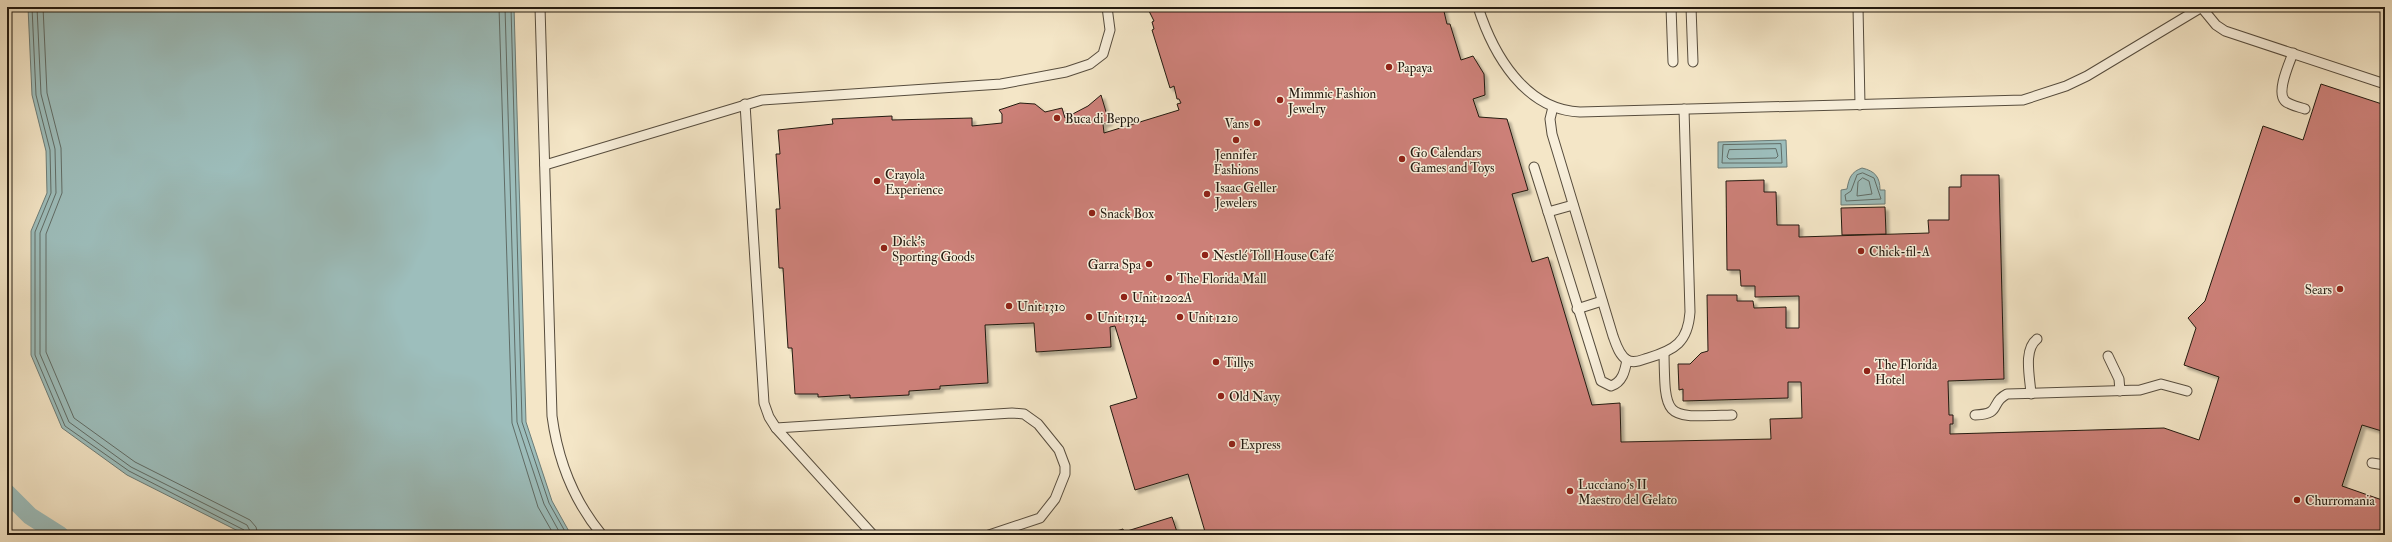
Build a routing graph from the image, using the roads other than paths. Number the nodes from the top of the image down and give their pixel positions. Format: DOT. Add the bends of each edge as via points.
graph roads {
  1 [pos="540,7"];
  2 [pos="1107,7"];
  3 [pos="1478,7"];
  4 [pos="1671,7"];
  5 [pos="1691,7"];
  6 [pos="1858,7"];
  7 [pos="2202,7"];
  8 [pos="2293,53"];
  9 [pos="1673,62"];
  10 [pos="1692,62"];
  11 [pos="2385,84"];
  12 [pos="745,104"];
  13 [pos="1860,105"];
  14 [pos="1553,107"];
  15 [pos="1684,109"];
  16 [pos="2305,109"];
  17 [pos="545,165"];
  18 [pos="1534,167"];
  19 [pos="1573,205"];
  20 [pos="1548,212"];
  21 [pos="1602,301"];
  22 [pos="1578,309"];
  23 [pos="2037,339"];
  24 [pos="1664,353"];
  25 [pos="2108,356"];
  26 [pos="1627,360"];
  27 [pos="2120,391"];
  28 [pos="2187,391"];
  29 [pos="2031,394"];
  30 [pos="1732,414"];
  31 [pos="1975,415"];
  32 [pos="776,428"];
  33 [pos="2372,463"];
  34 [pos="2385,465"];
  35 [pos="602,535"];
  36 [pos="873,535"];
  37 [pos="989,535"];
  1 -- 17 [label="lane"];
  2 -- 12 [label="lane" via="1110,30 1103,54 1090,64 1053,75 1001,84 762,100"];
  3 -- 14 [label="lane" via="1491,42 1506,67 1533,94"];
  4 -- 9 [label="lane"];
  5 -- 10 [label="lane"];
  6 -- 13 [label="lane"];
  7 -- 8 [label="lane" via="2216,25 2225,31"];
  7 -- 13 [label="lane" via="2087,76 2030,98"];
  8 -- 11 [label="lane"];
  8 -- 16 [label="lane" via="2282,88 2282,97 2288,103"];
  12 -- 17 [label="lane"];
  12 -- 32 [label="lane" via="764,403"];
  13 -- 15 [label="lane"];
  14 -- 15 [label="lane" via="1580,112"];
  14 -- 19 [label="lane" via="1550,119 1552,134"];
  15 -- 24 [label="lane" via="1689,319 1682,340"];
  17 -- 35 [label="lane" via="554,430 567,478 579,503"];
  18 -- 20 [label="lane"];
  19 -- 20 [label="lane"];
  19 -- 21 [label="lane"];
  20 -- 22 [label="lane"];
  21 -- 22 [label="lane"];
  21 -- 26 [label="lane" via="1616,345"];
  22 -- 26 [label="lane" via="1601,381 1611,386 1617,384 1624,374"];
  23 -- 29 [label="lane" via="2032,343 2029,354"];
  24 -- 26 [label="lane" via="1637,362"];
  24 -- 30 [label="lane" via="1666,402 1675,412 1687,416"];
  25 -- 27 [label="lane" via="2117,372"];
  27 -- 28 [label="lane" via="2140,390 2161,384"];
  27 -- 29 [label="lane"];
  29 -- 31 [label="lane" via="2007,394 2002,397 1994,411"];
  32 -- 36 [label="lane"];
  32 -- 37 [label="lane" via="1012,413 1030,416 1060,450 1065,466 1062,482 1052,505 1040,518"];
  33 -- 34 [label="lane"];
}
